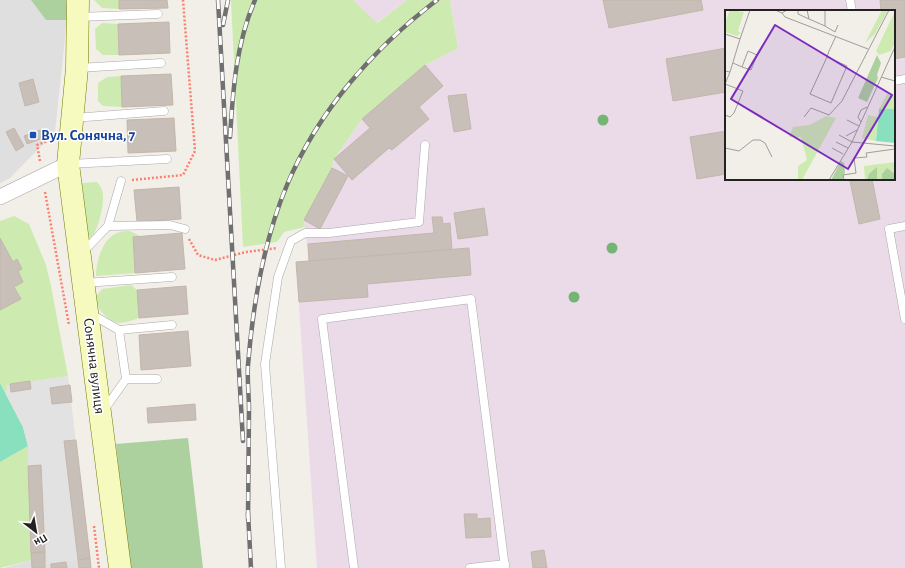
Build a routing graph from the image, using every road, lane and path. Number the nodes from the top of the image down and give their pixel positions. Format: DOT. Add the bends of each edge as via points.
graph roads {
  1 [pos="183,0"];
  2 [pos="850,0"];
  3 [pos="78,9"];
  4 [pos="852,10"];
  5 [pos="158,14"];
  6 [pos="161,63"];
  7 [pos="77,68"];
  8 [pos="905,79"];
  9 [pos="895,81"];
  10 [pos="164,111"];
  11 [pos="73,118"];
  12 [pos="53,139"];
  13 [pos="425,145"];
  14 [pos="167,160"];
  15 [pos="68,164"];
  16 [pos="42,177"];
  17 [pos="122,181"];
  18 [pos="0,197"];
  19 [pos="108,226"];
  20 [pos="905,226"];
  21 [pos="184,230"];
  22 [pos="289,247"];
  23 [pos="80,255"];
  24 [pos="172,277"];
  25 [pos="84,283"];
  26 [pos="87,311"];
  27 [pos="905,319"];
  28 [pos="172,325"];
  29 [pos="69,326"];
  30 [pos="119,330"];
  31 [pos="126,379"];
  32 [pos="157,379"];
  33 [pos="100,416"];
  34 [pos="94,525"];
  35 [pos="505,566"];
  36 [pos="99,568"];
  37 [pos="120,568"];
  38 [pos="281,568"];
  39 [pos="354,568"];
  40 [pos="470,568"];
  1 -- 17 [label="path" via="195,151 183,175"];
  2 -- 4 [label="lane"];
  3 -- 5 [label="lane"];
  3 -- 7 [label="street, Сонячна вулиця"];
  6 -- 7 [label="lane"];
  7 -- 11 [label="street, Сонячна вулиця"];
  8 -- 9 [label="lane"];
  10 -- 11 [label="lane"];
  11 -- 15 [label="street, Сонячна вулиця"];
  12 -- 16 [label="path" via="37,145"];
  13 -- 22 [label="lane" via="419,222 329,233 305,233 291,241"];
  14 -- 15 [label="lane"];
  15 -- 16 [label="street"];
  15 -- 23 [label="street, Сонячна вулиця"];
  16 -- 18 [label="street"];
  16 -- 29 [label="path"];
  17 -- 19 [label="lane"];
  19 -- 21 [label="lane" via="170,225"];
  19 -- 23 [label="lane"];
  20 -- 27 [label="lane" via="889,229"];
  21 -- 22 [label="path" via="198,255 215,260 246,252"];
  22 -- 38 [label="lane" via="278,277 266,364"];
  23 -- 25 [label="street, Сонячна вулиця"];
  24 -- 25 [label="lane"];
  25 -- 26 [label="street, Сонячна вулиця"];
  26 -- 30 [label="lane"];
  26 -- 33 [label="street, Сонячна вулиця"];
  28 -- 30 [label="lane"];
  30 -- 31 [label="lane"];
  31 -- 32 [label="lane"];
  31 -- 33 [label="lane"];
  33 -- 37 [label="street, Сонячна вулиця"];
  34 -- 36 [label="path"];
  35 -- 39 [label="lane" via="471,299 322,319"];
  35 -- 40 [label="lane"];
}
